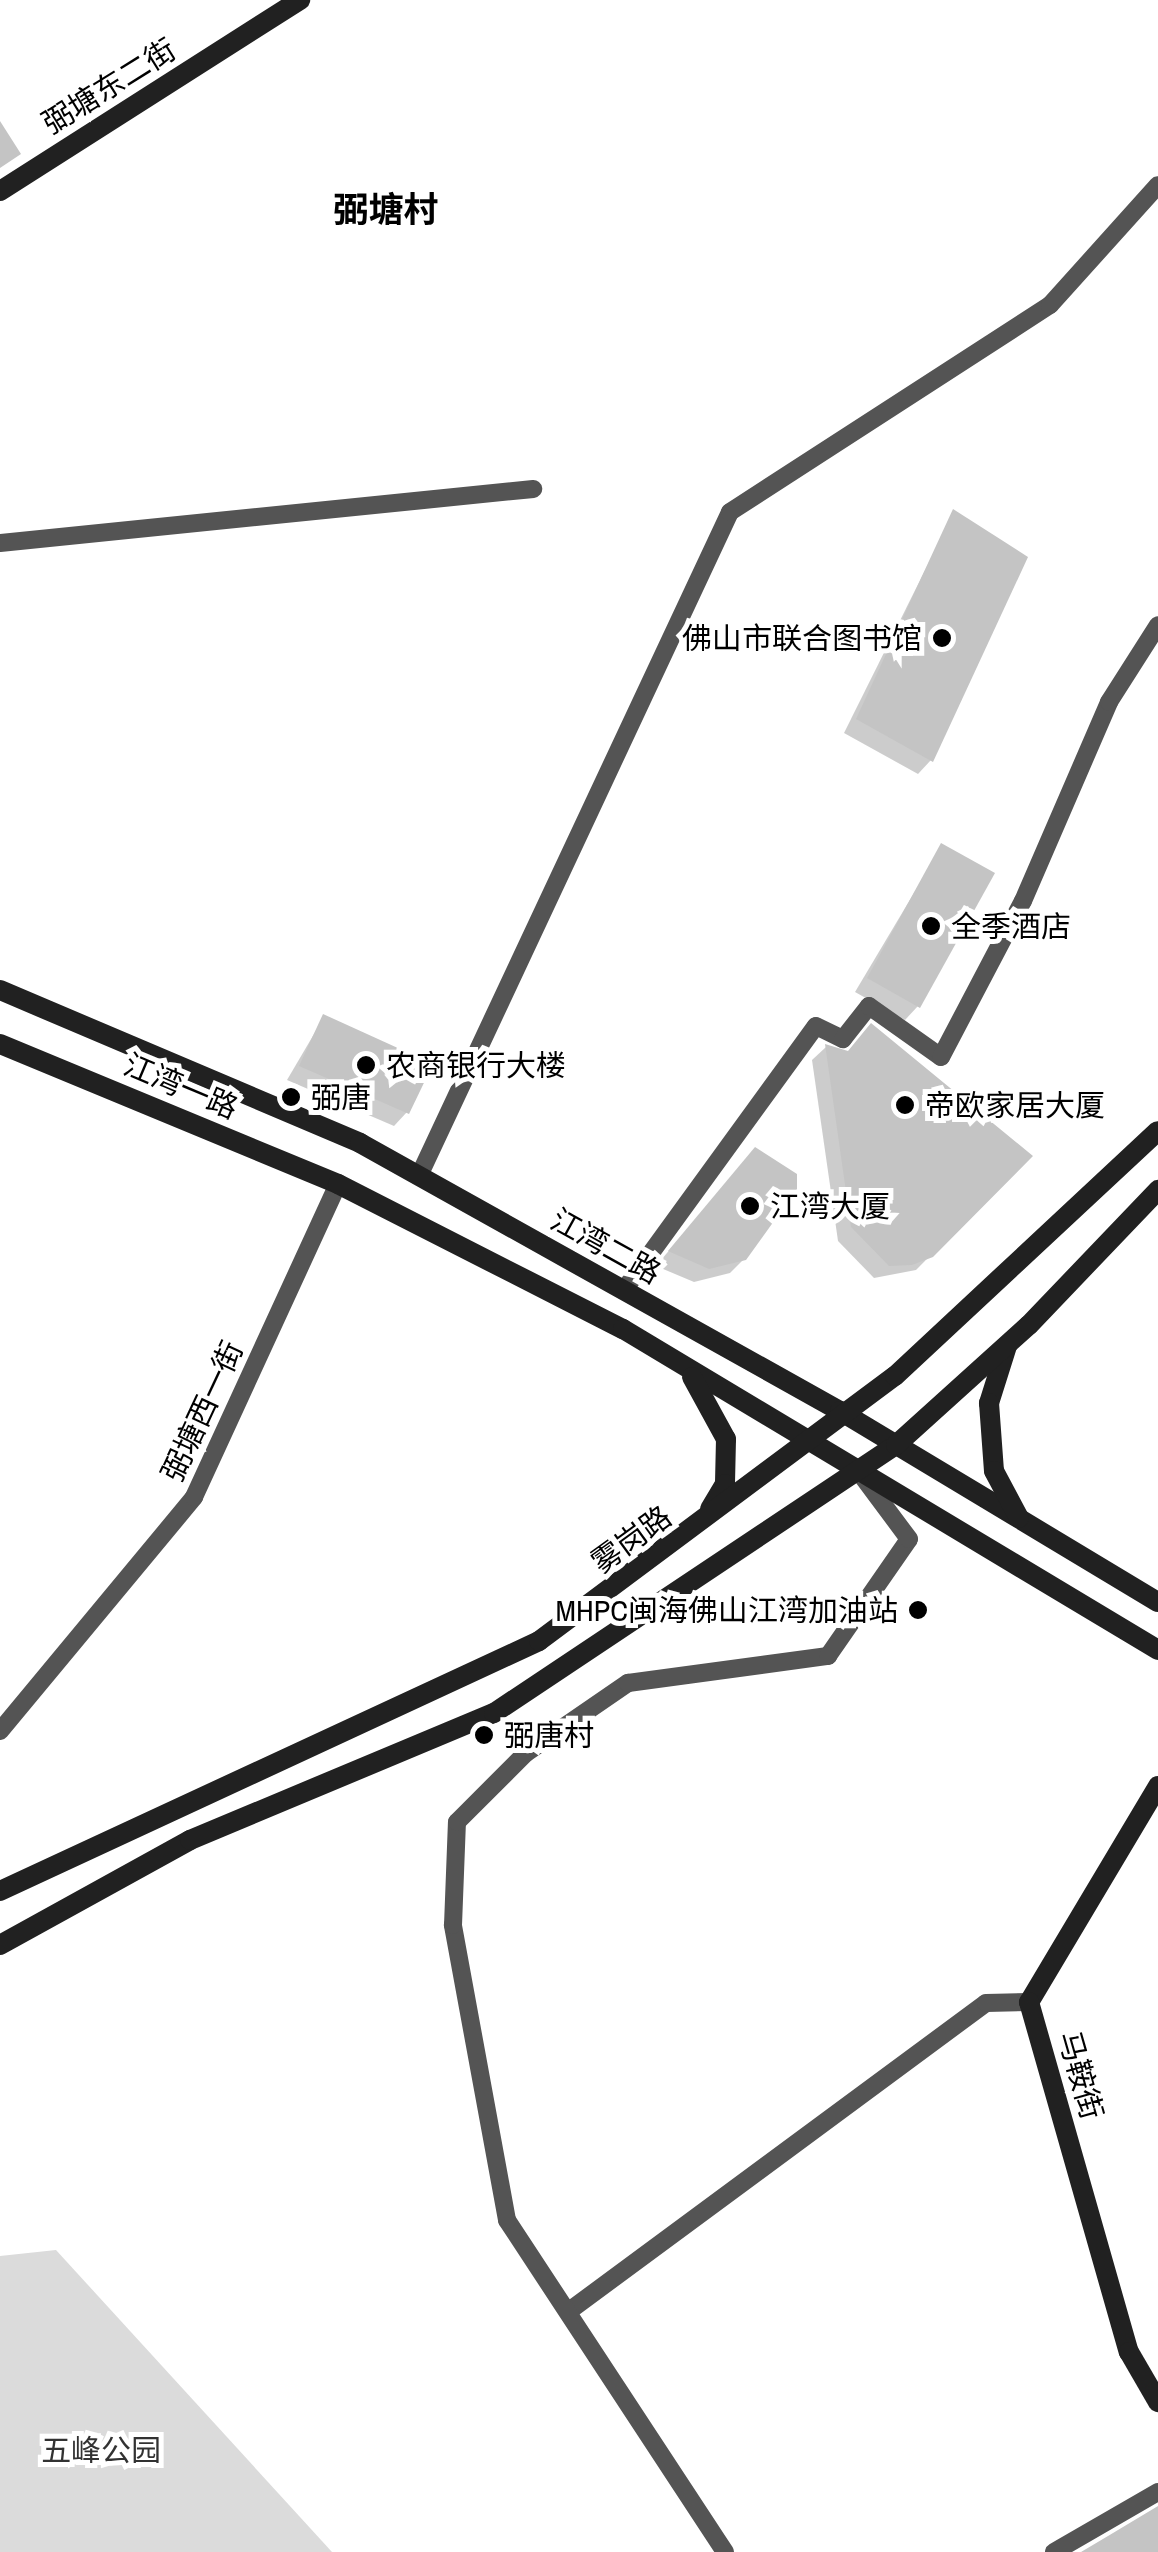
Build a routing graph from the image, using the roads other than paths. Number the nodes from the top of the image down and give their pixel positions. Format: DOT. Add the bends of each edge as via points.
graph roads {
  1 [pos="300,0"];
  2 [pos="1158,185"];
  3 [pos="0,191"];
  4 [pos="532,490"];
  5 [pos="0,544"];
  6 [pos="1158,625"];
  7 [pos="0,990"];
  8 [pos="0,1044"];
  9 [pos="1158,1131"];
  10 [pos="419,1176"];
  11 [pos="338,1184"];
  12 [pos="1158,1190"];
  13 [pos="624,1290"];
  14 [pos="1008,1345"];
  15 [pos="680,1364"];
  16 [pos="840,1411"];
  17 [pos="803,1438"];
  18 [pos="896,1445"];
  19 [pos="859,1472"];
  20 [pos="1020,1520"];
  21 [pos="699,1527"];
  22 [pos="1158,1602"];
  23 [pos="1158,1650"];
  24 [pos="0,1730"];
  25 [pos="1158,1786"];
  26 [pos="0,1891"];
  27 [pos="0,1945"];
  28 [pos="1028,2002"];
  29 [pos="569,2311"];
  30 [pos="1158,2402"];
  31 [pos="1158,2492"];
  32 [pos="725,2552"];
  33 [pos="1054,2552"];
  1 -- 3 [label="main road, 弼塘东二街"];
  2 -- 10 [label="street" via="1050,305 730,512"];
  4 -- 5 [label="street"];
  6 -- 13 [label="street" via="1108,702 1023,901 941,1056 869,1006 843,1040 816,1026"];
  7 -- 10 [label="main road, 江湾二路"];
  8 -- 11 [label="main road, 江湾一路"];
  9 -- 16 [label="main road, 雾岗路" via="894,1376"];
  10 -- 13 [label="main road, 江湾二路"];
  11 -- 15 [label="main road"];
  11 -- 24 [label="street, 弼塘西一街" via="194,1498"];
  12 -- 14 [label="main road"];
  13 -- 16 [label="main road, 江湾二路"];
  14 -- 18 [label="main road"];
  14 -- 20 [label="main road" via="989,1403 994,1471"];
  15 -- 17 [label="main road"];
  15 -- 21 [label="main road" via="710,1398 726,1440 725,1484"];
  16 -- 17 [label="main road, 雾岗路"];
  16 -- 18 [label="main road, 江湾二路"];
  17 -- 19 [label="main road"];
  17 -- 21 [label="main road, 雾岗路"];
  18 -- 19 [label="main road"];
  18 -- 20 [label="main road, 江湾二路"];
  19 -- 23 [label="main road"];
  19 -- 27 [label="main road" via="494,1714 190,1840"];
  19 -- 29 [label="street" via="909,1539 828,1656 628,1683 526,1752 457,1822 452,1925 507,2220"];
  20 -- 22 [label="main road, 江湾二路"];
  21 -- 26 [label="main road, 雾岗路" via="539,1641"];
  25 -- 28 [label="main road, 马鞍街"];
  28 -- 29 [label="street" via="986,2004"];
  28 -- 30 [label="main road, 马鞍街" via="1129,2352"];
  29 -- 32 [label="street"];
  31 -- 33 [label="street"];
}
